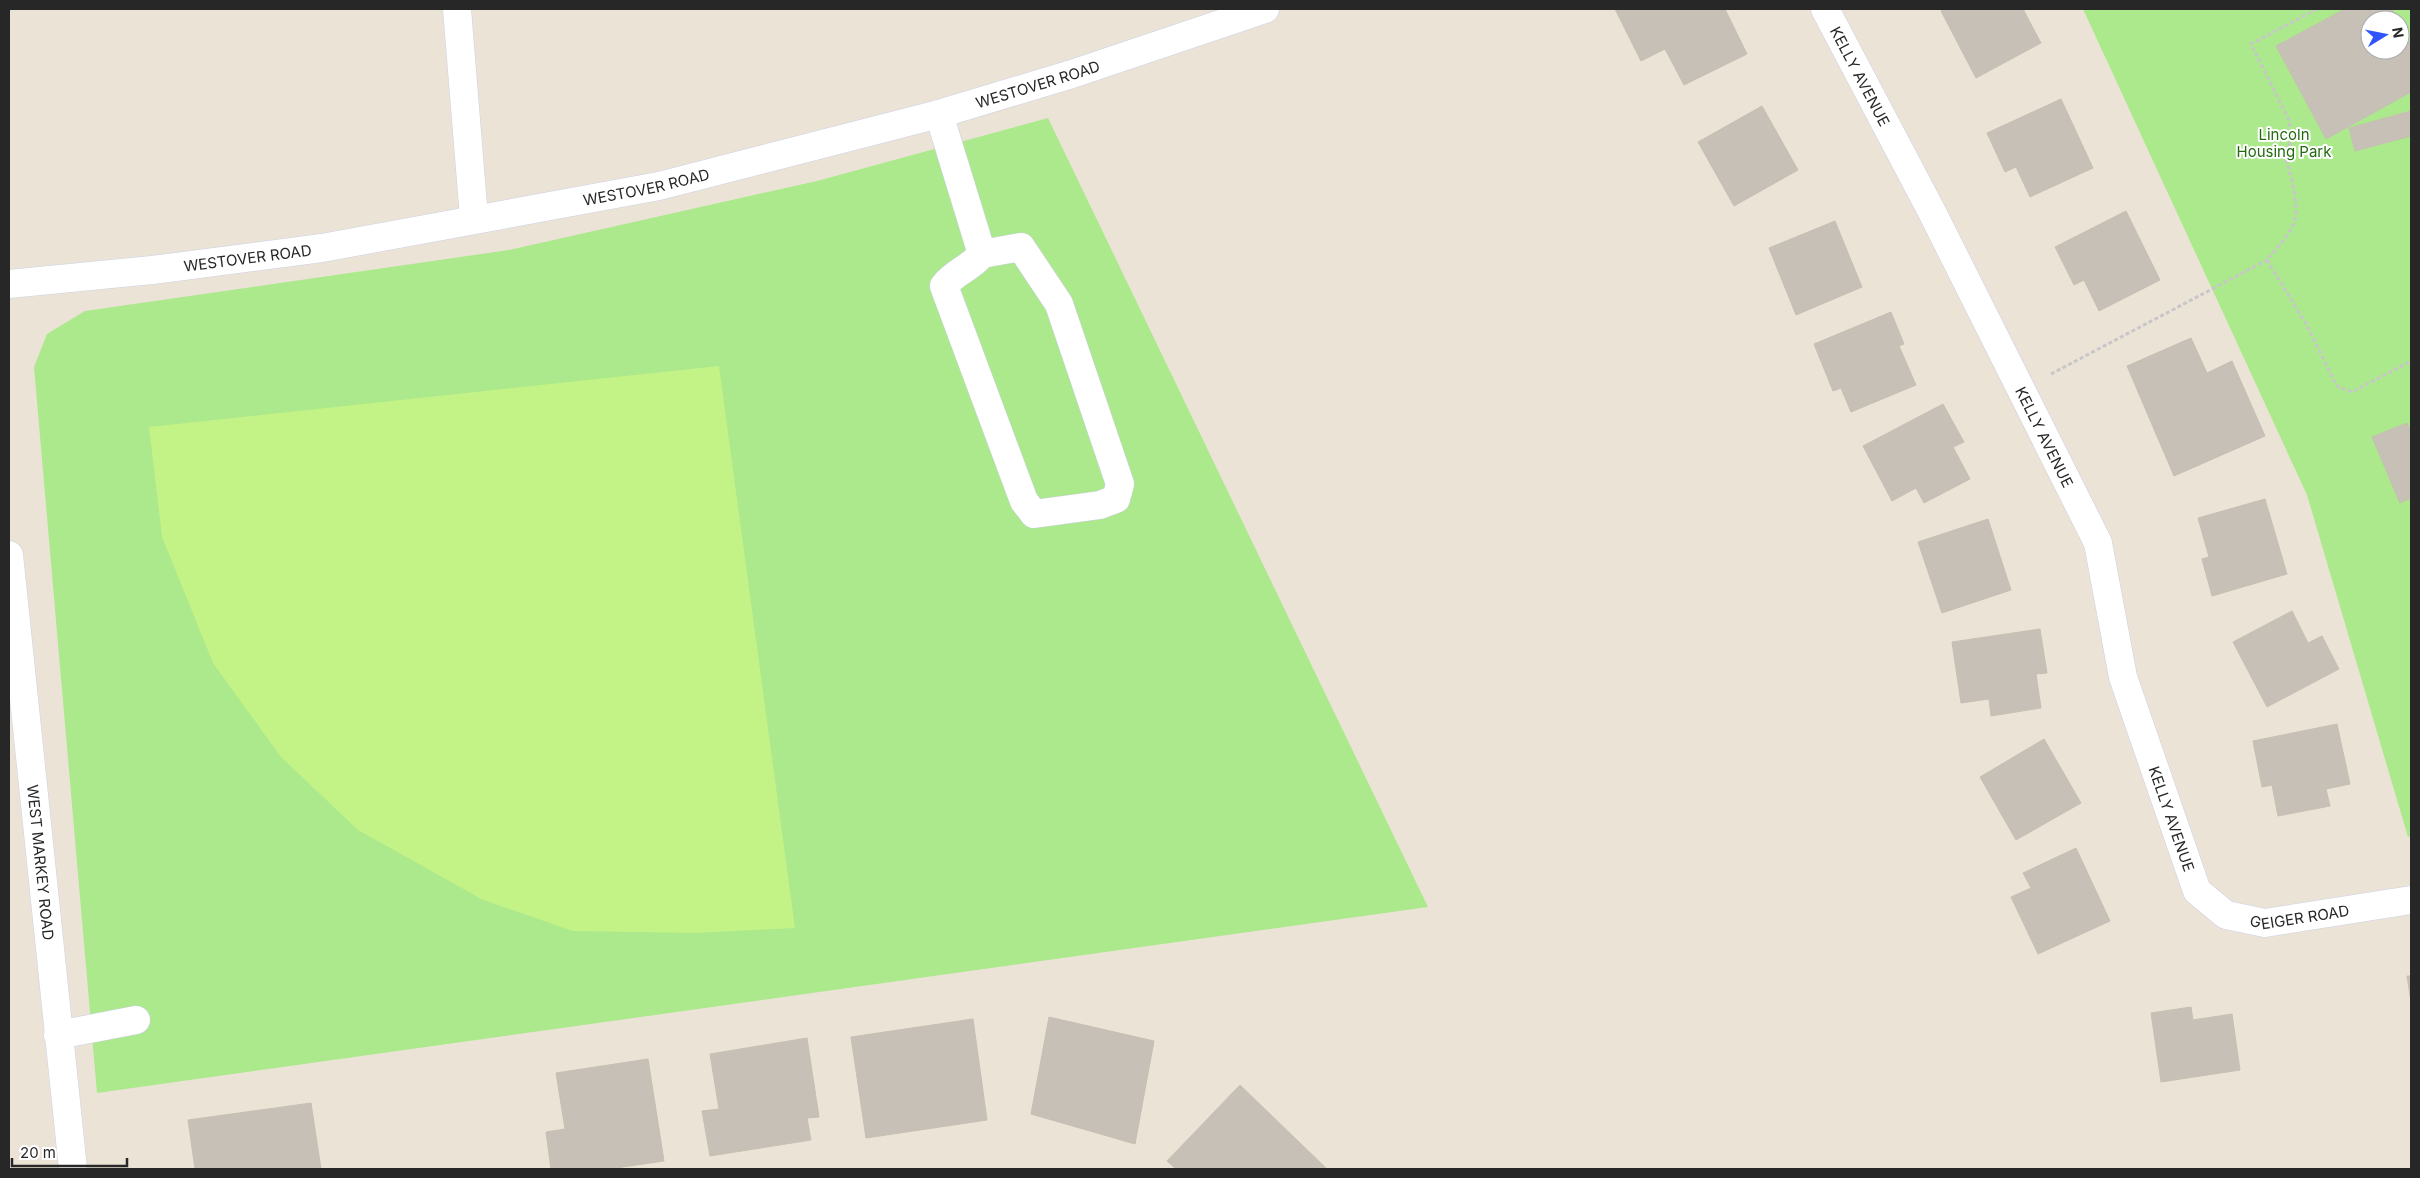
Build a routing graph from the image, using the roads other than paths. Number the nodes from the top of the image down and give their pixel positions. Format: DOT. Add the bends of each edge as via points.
graph roads {
  1 [pos="457,9"];
  2 [pos="1825,9"];
  3 [pos="1260,10"];
  4 [pos="939,114"];
  5 [pos="474,218"];
  6 [pos="982,254"];
  7 [pos="9,284"];
  8 [pos="9,556"];
  9 [pos="2197,891"];
  10 [pos="2411,900"];
  11 [pos="136,1020"];
  12 [pos="58,1035"];
  13 [pos="73,1169"];
  1 -- 5 [label="street"];
  2 -- 9 [label="street, KELLY AVENUE" via="1932,212 2098,543 2123,677"];
  3 -- 4 [label="street, WESTOVER ROAD" via="1072,74"];
  4 -- 5 [label="street, WESTOVER ROAD" via="658,186"];
  4 -- 6 [label="street"];
  5 -- 7 [label="street, WESTOVER ROAD" via="322,248"];
  6 -- 6 [label="street" via="974,264 950,277 944,286 1024,501 1034,514 1100,505 1116,499 1120,484 1058,304 1021,246"];
  8 -- 12 [label="street, WEST MARKEY ROAD"];
  9 -- 10 [label="street, GEIGER ROAD" via="2226,914 2265,923"];
  11 -- 12 [label="street"];
  12 -- 13 [label="street, WEST MARKEY ROAD"];
}
